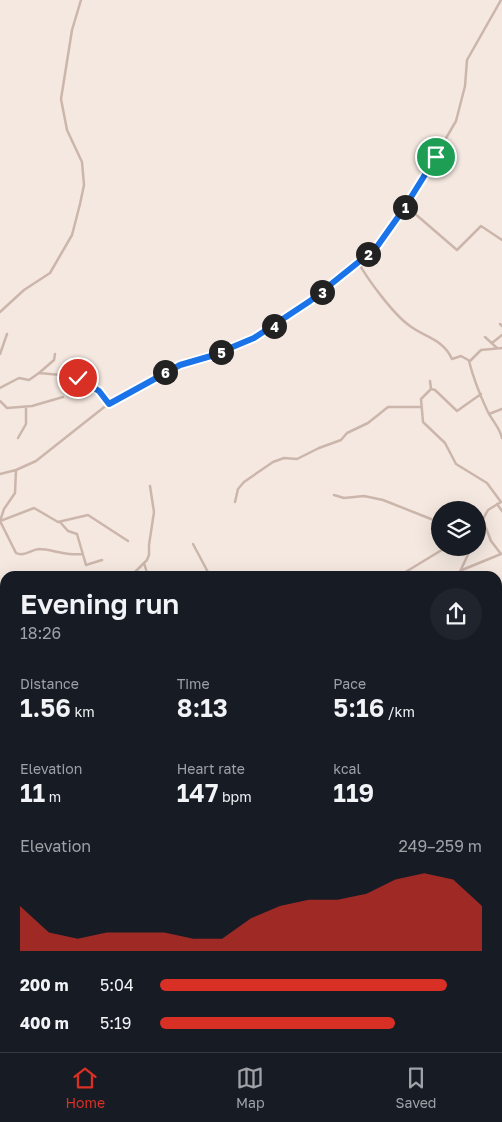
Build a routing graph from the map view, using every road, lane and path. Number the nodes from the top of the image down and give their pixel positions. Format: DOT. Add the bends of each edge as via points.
graph roads {
  1 [pos="81,0"];
  2 [pos="501,0"];
  3 [pos="406,206"];
  4 [pos="502,240"];
  5 [pos="358,262"];
  6 [pos="0,312"];
  7 [pos="6,334"];
  8 [pos="502,335"];
  9 [pos="485,337"];
  10 [pos="492,343"];
  11 [pos="497,348"];
  12 [pos="502,348"];
  13 [pos="0,354"];
  14 [pos="55,354"];
  15 [pos="469,361"];
  16 [pos="38,374"];
  17 [pos="430,381"];
  18 [pos="0,388"];
  19 [pos="431,389"];
  20 [pos="481,394"];
  21 [pos="63,397"];
  22 [pos="0,401"];
  23 [pos="109,404"];
  24 [pos="26,407"];
  25 [pos="421,407"];
  26 [pos="502,409"];
  27 [pos="489,414"];
  28 [pos="18,438"];
  29 [pos="502,438"];
  30 [pos="16,470"];
  31 [pos="0,474"];
  32 [pos="150,486"];
  33 [pos="334,495"];
  34 [pos="235,502"];
  35 [pos="500,502"];
  36 [pos="502,511"];
  37 [pos="486,513"];
  38 [pos="431,520"];
  39 [pos="0,521"];
  40 [pos="60,522"];
  41 [pos="486,528"];
  42 [pos="128,541"];
  43 [pos="193,544"];
  44 [pos="82,554"];
  45 [pos="502,555"];
  46 [pos="432,556"];
  47 [pos="468,556"];
  48 [pos="102,560"];
  49 [pos="144,563"];
  50 [pos="462,570"];
  51 [pos="136,571"];
  52 [pos="146,571"];
  53 [pos="207,571"];
  54 [pos="407,571"];
  1 -- 6 [label="street" via="72,30 61,99 67,130 82,165 84,185 80,204 71,236 50,273 24,290"];
  2 -- 3 [label="street" via="467,60 465,86 456,121"];
  3 -- 4 [label="street" via="457,250 482,226"];
  3 -- 5 [label="street" via="376,248"];
  5 -- 15 [label="street" via="392,308 410,326 438,341 448,349 452,358 460,356"];
  5 -- 23 [label="street" via="267,332 180,365"];
  7 -- 13 [label="street"];
  8 -- 10 [label="street"];
  9 -- 10 [label="street"];
  10 -- 11 [label="street"];
  11 -- 12 [label="street"];
  11 -- 15 [label="street" via="481,350"];
  14 -- 16 [label="street" via="54,360"];
  15 -- 20 [label="street"];
  16 -- 18 [label="street" via="29,380 19,378"];
  16 -- 23 [label="street" via="80,379 99,391"];
  17 -- 19 [label="street"];
  19 -- 20 [label="street" via="457,411"];
  19 -- 25 [label="street" via="422,396"];
  20 -- 27 [label="street"];
  21 -- 24 [label="street"];
  22 -- 24 [label="street" via="8,408"];
  23 -- 30 [label="street" via="46,455"];
  24 -- 28 [label="street" via="26,424"];
  25 -- 34 [label="street" via="388,407 368,423 346,433 341,440 297,459 278,460 244,482 238,489"];
  25 -- 35 [label="street" via="423,422 445,443 456,464 487,483"];
  26 -- 27 [label="street"];
  27 -- 29 [label="street" via="498,425"];
  30 -- 31 [label="street"];
  30 -- 39 [label="street" via="15,492"];
  32 -- 49 [label="street" via="154,512 149,538 150,555"];
  33 -- 38 [label="street" via="383,500"];
  35 -- 36 [label="street"];
  35 -- 37 [label="street"];
  39 -- 40 [label="street" via="34,508"];
  39 -- 44 [label="street" via="18,555 39,549 67,555"];
  40 -- 42 [label="street" via="88,515"];
  40 -- 44 [label="street" via="68,531 77,534"];
  41 -- 45 [label="street"];
  43 -- 53 [label="street"];
  44 -- 48 [label="street" via="88,565"];
  45 -- 50 [label="street"];
  46 -- 54 [label="street"];
  47 -- 50 [label="street"];
  49 -- 51 [label="street"];
  49 -- 52 [label="street"];
}
